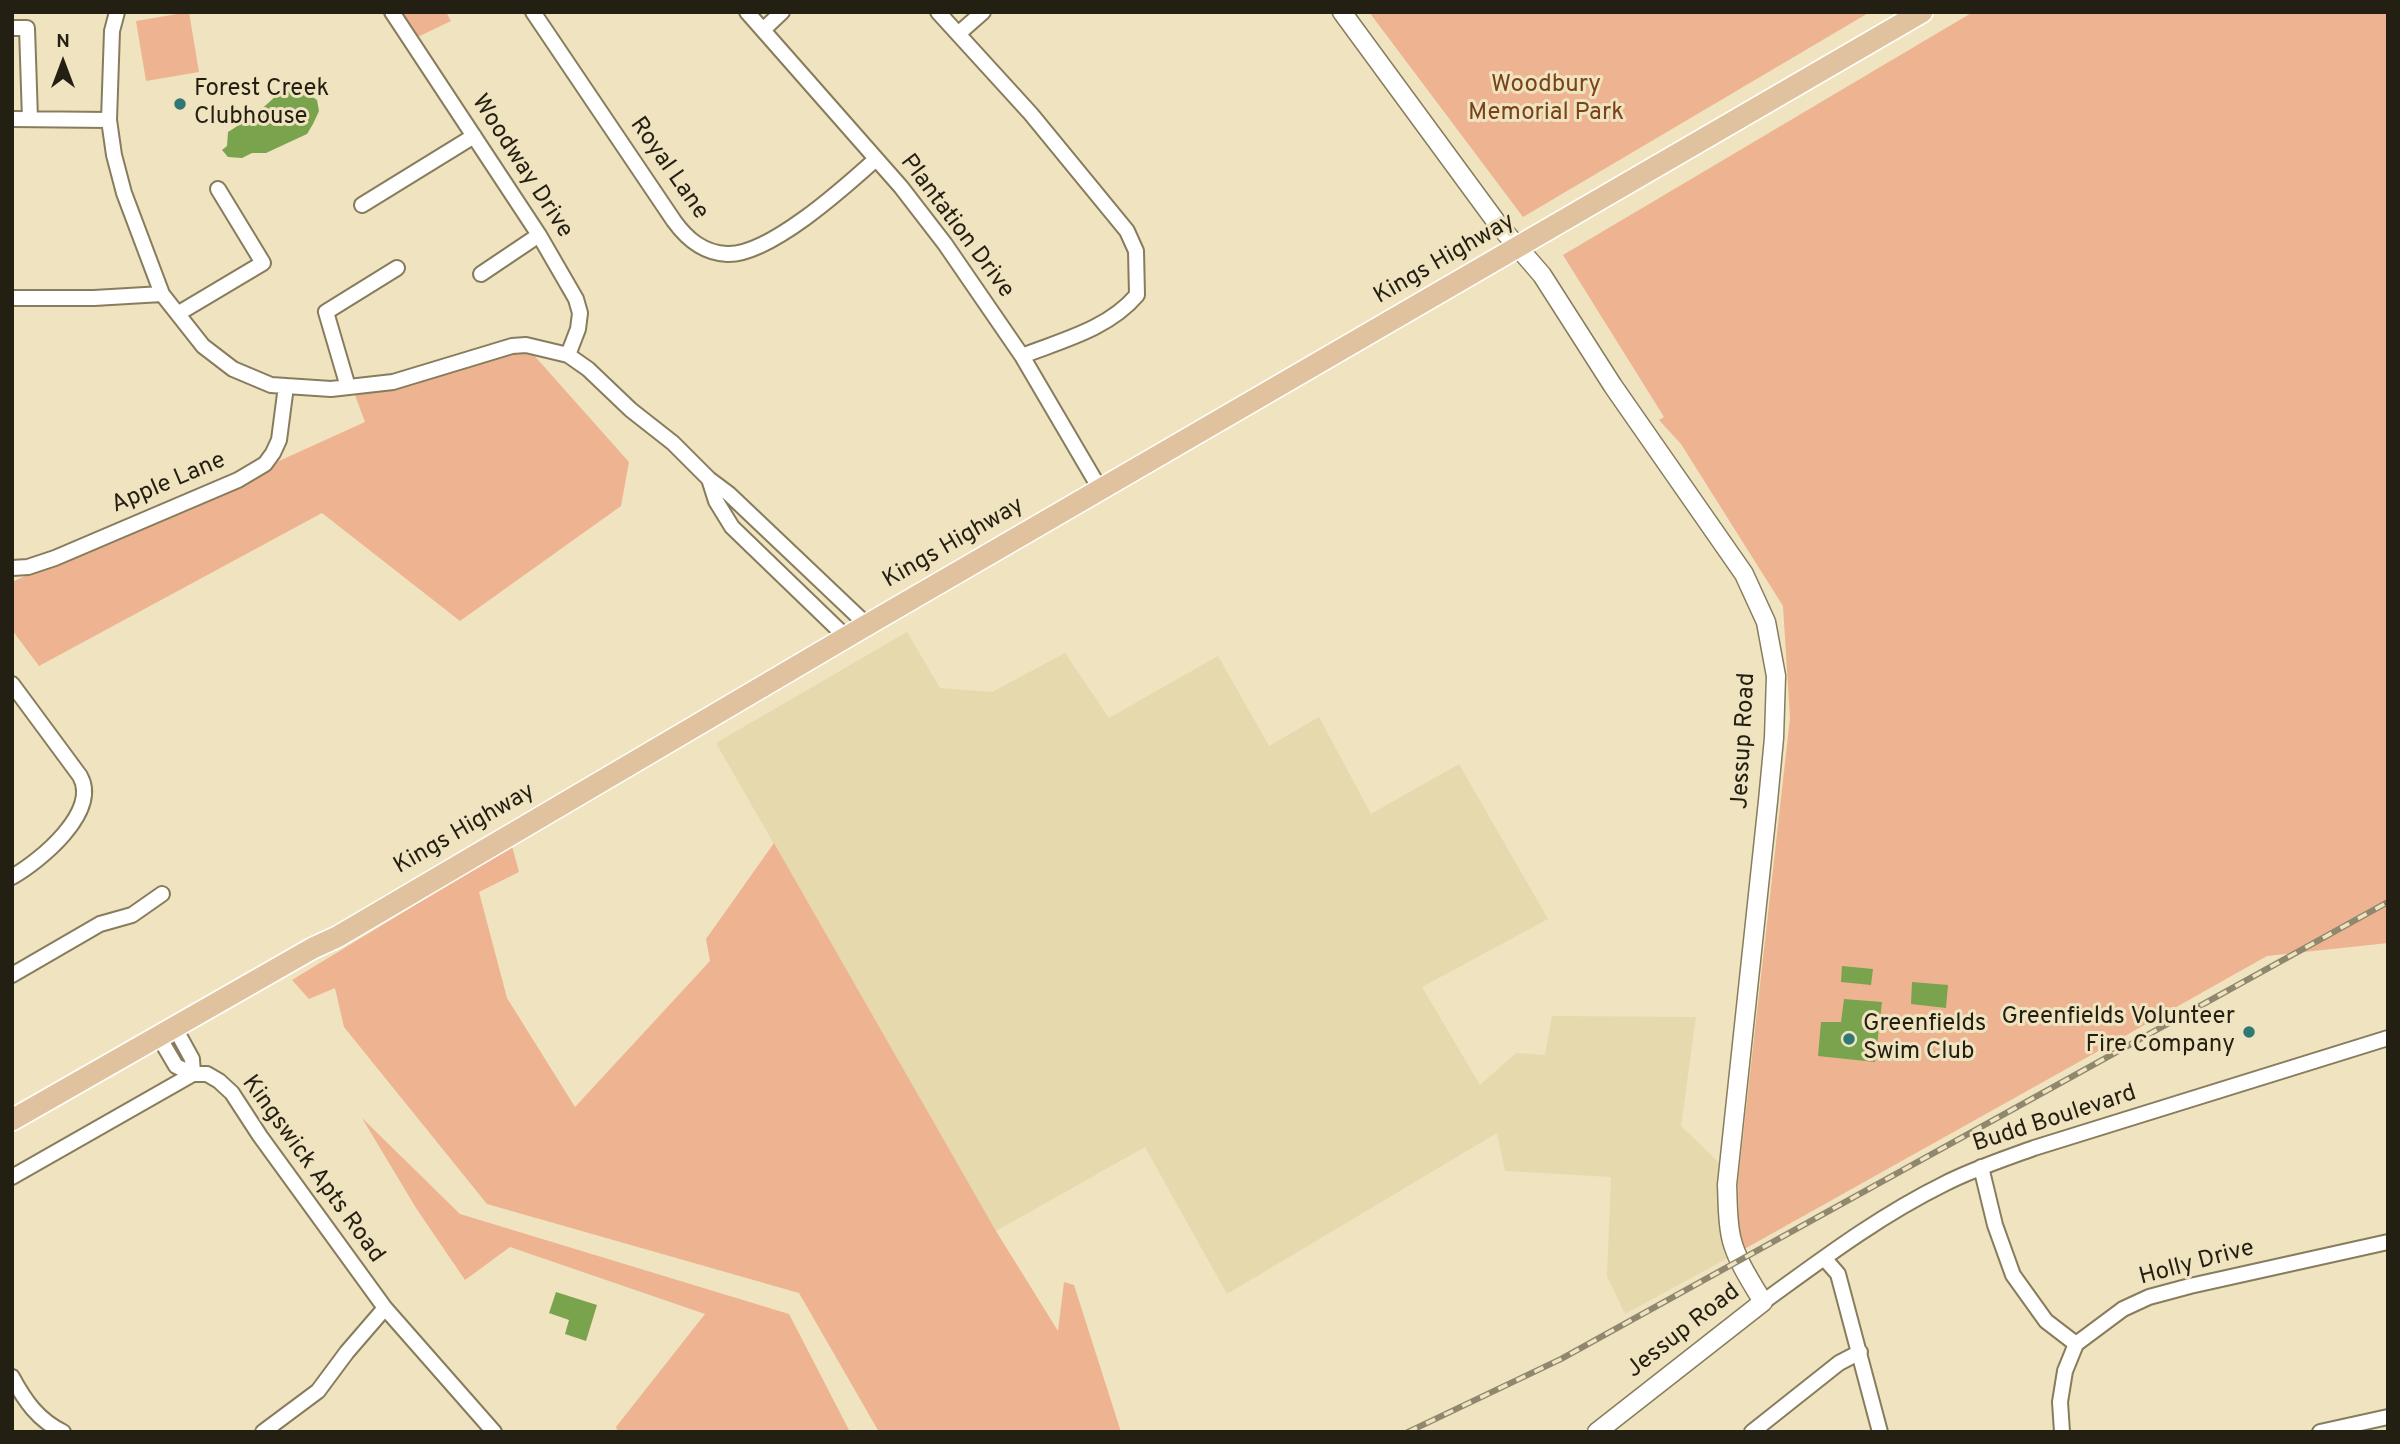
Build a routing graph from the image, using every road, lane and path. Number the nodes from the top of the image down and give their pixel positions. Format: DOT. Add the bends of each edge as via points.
graph roads {
  1 [pos="117,12"];
  2 [pos="392,12"];
  3 [pos="533,12"];
  4 [pos="747,12"];
  5 [pos="782,12"];
  6 [pos="939,12"];
  7 [pos="982,12"];
  8 [pos="1342,12"];
  9 [pos="1922,12"];
  10 [pos="12,28"];
  11 [pos="763,30"];
  12 [pos="958,34"];
  13 [pos="12,119"];
  14 [pos="30,119"];
  15 [pos="109,120"];
  16 [pos="474,136"];
  17 [pos="876,159"];
  18 [pos="218,189"];
  19 [pos="362,205"];
  20 [pos="539,235"];
  21 [pos="1519,247"];
  22 [pos="397,268"];
  23 [pos="481,274"];
  24 [pos="162,293"];
  25 [pos="12,298"];
  26 [pos="179,313"];
  27 [pos="568,355"];
  28 [pos="1022,356"];
  29 [pos="286,386"];
  30 [pos="348,387"];
  31 [pos="709,479"];
  32 [pos="1100,489"];
  33 [pos="12,568"];
  34 [pos="867,625"];
  35 [pos="846,637"];
  36 [pos="12,684"];
  37 [pos="12,877"];
  38 [pos="162,894"];
  39 [pos="12,975"];
  40 [pos="167,1033"];
  41 [pos="2388,1038"];
  42 [pos="193,1074"];
  43 [pos="12,1120"];
  44 [pos="1981,1167"];
  45 [pos="12,1177"];
  46 [pos="2388,1242"];
  47 [pos="1824,1258"];
  48 [pos="1763,1302"];
  49 [pos="385,1308"];
  50 [pos="2076,1345"];
  51 [pos="1860,1352"];
  52 [pos="12,1377"];
  53 [pos="2388,1417"];
  54 [pos="63,1432"];
  55 [pos="263,1432"];
  56 [pos="495,1432"];
  57 [pos="1597,1432"];
  58 [pos="1752,1432"];
  59 [pos="1880,1432"];
  60 [pos="2062,1432"];
  61 [pos="2320,1432"];
  1 -- 15 [label="street" via="112,31"];
  2 -- 16 [label="street, Woodway Drive"];
  3 -- 17 [label="street, Royal Lane" via="674,221 686,237 706,250 729,254 767,241 836,195"];
  4 -- 11 [label="street, Plantation Drive"];
  5 -- 11 [label="street"];
  6 -- 12 [label="street"];
  7 -- 12 [label="street"];
  8 -- 21 [label="street, Jessup Road"];
  9 -- 21 [label="main road, Kings Highway"];
  10 -- 14 [label="street" via="27,28"];
  11 -- 17 [label="street, Plantation Drive"];
  12 -- 28 [label="street" via="1127,231 1136,251 1137,295 1126,308 1107,323"];
  13 -- 14 [label="street"];
  14 -- 15 [label="street"];
  15 -- 24 [label="street" via="124,193"];
  16 -- 19 [label="street"];
  16 -- 20 [label="street, Woodway Drive"];
  17 -- 28 [label="street, Plantation Drive" via="945,244"];
  18 -- 26 [label="street" via="263,263"];
  20 -- 23 [label="street"];
  20 -- 27 [label="street, Woodway Drive" via="580,313"];
  21 -- 32 [label="main road, Kings Highway"];
  21 -- 48 [label="street, Jessup Road" via="1725,544 1766,622 1776,676 1774,738 1727,1185 1732,1241"];
  22 -- 30 [label="street" via="326,312"];
  24 -- 25 [label="street"];
  24 -- 26 [label="street"];
  26 -- 29 [label="street" via="202,346 233,369 271,385"];
  27 -- 30 [label="street" via="512,346 393,382"];
  27 -- 31 [label="street"];
  28 -- 32 [label="street, Plantation Drive"];
  29 -- 30 [label="street"];
  29 -- 33 [label="street, Apple Lane" via="279,440 265,464 238,480 55,558"];
  31 -- 34 [label="street"];
  31 -- 35 [label="street" via="732,527"];
  32 -- 34 [label="main road, Kings Highway"];
  34 -- 35 [label="main road, Kings Highway"];
  35 -- 40 [label="main road, Kings Highway"];
  36 -- 37 [label="street" via="86,790 84,804 73,821 33,865"];
  38 -- 39 [label="street" via="132,915 100,924"];
  40 -- 42 [label="street, Kingswick Apts Road" via="176,1066"];
  40 -- 43 [label="main road, Kings Highway"];
  41 -- 44 [label="street, Budd Boulevard"];
  42 -- 45 [label="street"];
  42 -- 49 [label="street, Kingswick Apts Road" via="207,1074 232,1093"];
  44 -- 47 [label="street, Budd Boulevard" via="1910,1202"];
  44 -- 50 [label="street" via="2013,1275 2046,1321"];
  46 -- 50 [label="street, Holly Drive" via="2149,1297 2123,1309"];
  47 -- 48 [label="street, Budd Boulevard"];
  47 -- 51 [label="street" via="1838,1274"];
  48 -- 57 [label="street, Jessup Road"];
  49 -- 55 [label="street" via="318,1391"];
  49 -- 56 [label="street, Kingswick Apts Road"];
  50 -- 60 [label="street" via="2064,1371"];
  51 -- 58 [label="street" via="1839,1363"];
  51 -- 59 [label="street"];
  52 -- 54 [label="street" via="40,1418"];
  53 -- 61 [label="street"];
}
